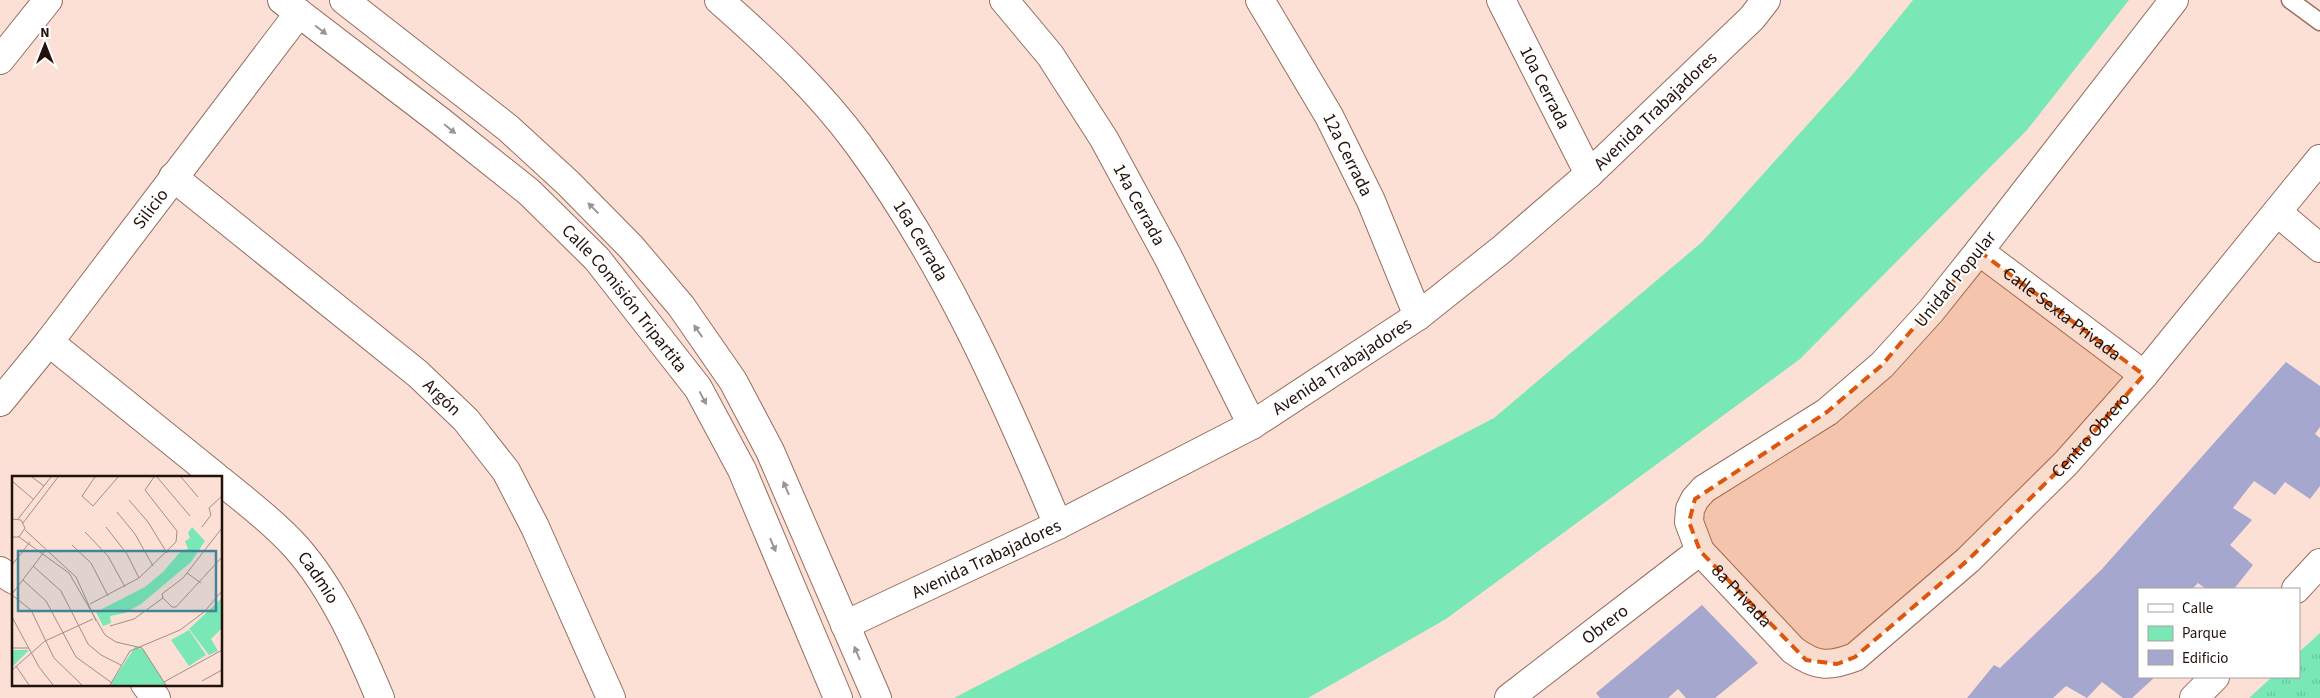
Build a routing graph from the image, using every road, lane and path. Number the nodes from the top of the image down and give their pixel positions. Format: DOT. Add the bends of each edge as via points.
graph roads {
  1 [pos="48,0"];
  2 [pos="344,0"];
  3 [pos="719,0"];
  4 [pos="1004,0"];
  5 [pos="1260,0"];
  6 [pos="1501,0"];
  7 [pos="2174,0"];
  8 [pos="2290,0"];
  9 [pos="1753,6"];
  10 [pos="291,7"];
  11 [pos="2320,22"];
  12 [pos="0,60"];
  13 [pos="2320,159"];
  14 [pos="1589,174"];
  15 [pos="173,177"];
  16 [pos="2277,212"];
  17 [pos="2320,248"];
  18 [pos="1979,251"];
  19 [pos="1418,316"];
  20 [pos="49,342"];
  21 [pos="2144,375"];
  22 [pos="0,402"];
  23 [pos="1252,425"];
  24 [pos="215,476"];
  25 [pos="222,482"];
  26 [pos="1690,509"];
  27 [pos="1058,525"];
  28 [pos="1700,551"];
  29 [pos="2320,562"];
  30 [pos="0,571"];
  31 [pos="12,579"];
  32 [pos="2297,588"];
  33 [pos="845,625"];
  34 [pos="1820,664"];
  35 [pos="2214,678"];
  36 [pos="147,686"];
  37 [pos="156,698"];
  38 [pos="380,698"];
  39 [pos="611,698"];
  40 [pos="838,698"];
  41 [pos="877,698"];
  42 [pos="1509,698"];
  43 [pos="2194,698"];
  1 -- 12 [label="street"];
  33 -- 2 [label="street, Calle Comisión Tripartita, one-way" via="770,451 733,381 681,306 631,247 515,134"];
  3 -- 27 [label="street, 16a Cerrada" via="808,86 857,143 909,217 963,312 1007,404"];
  4 -- 23 [label="street, 14a Cerrada" via="1050,54 1104,139 1168,257"];
  5 -- 19 [label="street, 12a Cerrada" via="1329,116 1371,201"];
  6 -- 14 [label="street, 10a Cerrada"];
  7 -- 18 [label="street, Unidad Popular"];
  8 -- 11 [label="lane"];
  9 -- 14 [label="street, Avenida Trabajadores"];
  10 -- 15 [label="street, Silicio"];
  10 -- 40 [label="street, Calle Comisión Tripartita, one-way" via="529,192 597,259 644,318 698,388 742,470"];
  13 -- 16 [label="street, Centro Obrero"];
  14 -- 19 [label="street, Avenida Trabajadores"];
  15 -- 20 [label="street, Silicio"];
  15 -- 39 [label="street, Argón" via="418,374 466,420 506,471 535,527"];
  16 -- 17 [label="street"];
  16 -- 21 [label="street, Centro Obrero"];
  18 -- 21 [label="street, Calle Sexta Privada"];
  18 -- 26 [label="street, Unidad Popular" via="1931,311 1882,364 1827,412 1704,489"];
  19 -- 23 [label="street, Avenida Trabajadores"];
  20 -- 22 [label="street, Silicio"];
  20 -- 24 [label="street"];
  21 -- 34 [label="street, Centro Obrero" via="2066,463 1968,560 1855,657 1837,664"];
  23 -- 27 [label="street, Avenida Trabajadores"];
  25 -- 38 [label="street, Cadmio" via="296,548 327,589 359,648"];
  26 -- 28 [label="street, 8a Privada" via="1689,522"];
  27 -- 33 [label="street, Avenida Trabajadores"];
  28 -- 34 [label="street, 8a Privada" via="1793,650 1806,660"];
  28 -- 42 [label="street, Obrero"];
  29 -- 32 [label="street"];
  30 -- 31 [label="street"];
  41 -- 33 [label="street, Calle Comisión Tripartita, one-way"];
  35 -- 43 [label="street"];
  36 -- 37 [label="street"];
}
